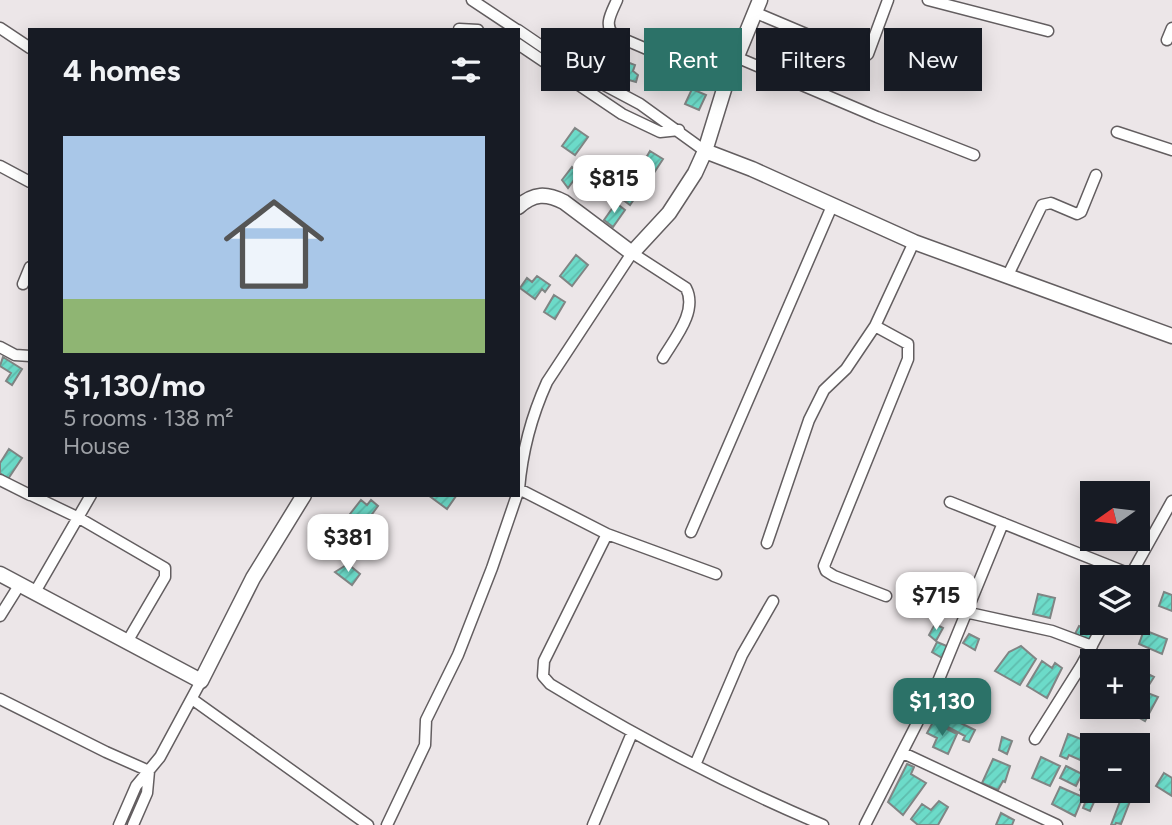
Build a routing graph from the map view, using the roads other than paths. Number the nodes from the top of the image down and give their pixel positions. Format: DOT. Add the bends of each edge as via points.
graph roads {
  1 [pos="472,0"];
  2 [pos="617,0"];
  3 [pos="888,0"];
  4 [pos="928,0"];
  5 [pos="757,6"];
  6 [pos="1172,27"];
  7 [pos="0,28"];
  8 [pos="515,28"];
  9 [pos="520,31"];
  10 [pos="1048,32"];
  11 [pos="1167,40"];
  12 [pos="742,42"];
  13 [pos="520,45"];
  14 [pos="28,47"];
  15 [pos="644,48"];
  16 [pos="742,60"];
  17 [pos="724,91"];
  18 [pos="679,130"];
  19 [pos="1117,132"];
  20 [pos="1172,150"];
  21 [pos="705,151"];
  22 [pos="974,155"];
  23 [pos="0,166"];
  24 [pos="1096,174"];
  25 [pos="28,181"];
  26 [pos="520,206"];
  27 [pos="832,206"];
  28 [pos="914,242"];
  29 [pos="632,253"];
  30 [pos="28,272"];
  31 [pos="1008,275"];
  32 [pos="23,284"];
  33 [pos="875,326"];
  34 [pos="1172,336"];
  35 [pos="0,347"];
  36 [pos="28,356"];
  37 [pos="663,358"];
  38 [pos="520,477"];
  39 [pos="0,480"];
  40 [pos="520,493"];
  41 [pos="28,494"];
  42 [pos="34,497"];
  43 [pos="90,497"];
  44 [pos="303,497"];
  45 [pos="516,497"];
  46 [pos="1172,501"];
  47 [pos="950,502"];
  48 [pos="79,518"];
  49 [pos="1003,523"];
  50 [pos="691,532"];
  51 [pos="607,534"];
  52 [pos="767,543"];
  53 [pos="1103,565"];
  54 [pos="1135,565"];
  55 [pos="0,574"];
  56 [pos="716,574"];
  57 [pos="20,584"];
  58 [pos="35,592"];
  59 [pos="886,596"];
  60 [pos="773,601"];
  61 [pos="965,612"];
  62 [pos="0,616"];
  63 [pos="1098,635"];
  64 [pos="127,642"];
  65 [pos="1092,646"];
  66 [pos="201,681"];
  67 [pos="0,699"];
  68 [pos="192,699"];
  69 [pos="632,733"];
  70 [pos="1035,739"];
  71 [pos="903,753"];
  72 [pos="695,765"];
  73 [pos="149,771"];
  74 [pos="119,825"];
  75 [pos="133,825"];
  76 [pos="368,825"];
  77 [pos="387,825"];
  78 [pos="593,825"];
  79 [pos="823,825"];
  80 [pos="865,825"];
  81 [pos="1057,825"];
  1 -- 8 [label="street"];
  2 -- 15 [label="street" via="609,30"];
  3 -- 5 [label="street" via="863,58"];
  4 -- 10 [label="street"];
  5 -- 12 [label="street"];
  6 -- 11 [label="street"];
  7 -- 14 [label="street"];
  9 -- 18 [label="street"];
  13 -- 18 [label="street" via="622,114 660,132"];
  16 -- 22 [label="street"];
  17 -- 21 [label="street"];
  18 -- 21 [label="street"];
  19 -- 20 [label="street"];
  21 -- 27 [label="street"];
  21 -- 29 [label="street" via="677,202"];
  23 -- 25 [label="street"];
  24 -- 31 [label="street" via="1081,212 1051,203 1042,205"];
  26 -- 29 [label="street" via="533,197 552,196"];
  27 -- 28 [label="street"];
  27 -- 50 [label="street"];
  28 -- 31 [label="street"];
  28 -- 33 [label="street"];
  29 -- 37 [label="street" via="689,293 687,317"];
  29 -- 38 [label="street" via="547,382"];
  30 -- 32 [label="street"];
  31 -- 34 [label="street"];
  33 -- 52 [label="street" via="846,369 824,390 809,420"];
  33 -- 59 [label="street" via="908,344 908,359 824,566 834,576"];
  35 -- 36 [label="street"];
  39 -- 41 [label="street"];
  40 -- 51 [label="street"];
  42 -- 48 [label="street"];
  43 -- 48 [label="street"];
  44 -- 66 [label="street" via="253,578"];
  45 -- 77 [label="street" via="458,655 426,720 425,745"];
  46 -- 54 [label="street"];
  47 -- 49 [label="street"];
  48 -- 58 [label="street"];
  48 -- 64 [label="street" via="166,571"];
  49 -- 53 [label="street"];
  49 -- 61 [label="street"];
  51 -- 56 [label="street"];
  51 -- 69 [label="street" via="544,661 543,676"];
  55 -- 57 [label="street"];
  57 -- 58 [label="street"];
  57 -- 62 [label="street"];
  58 -- 64 [label="street"];
  60 -- 72 [label="street" via="742,655"];
  61 -- 65 [label="street" via="1052,631"];
  61 -- 71 [label="street"];
  63 -- 65 [label="street"];
  64 -- 66 [label="street"];
  65 -- 70 [label="street"];
  66 -- 68 [label="street"];
  67 -- 73 [label="street"];
  68 -- 73 [label="street"];
  68 -- 76 [label="street"];
  69 -- 72 [label="street"];
  69 -- 78 [label="street"];
  71 -- 80 [label="street"];
  71 -- 81 [label="street"];
  72 -- 79 [label="street"];
  73 -- 74 [label="street" via="136,786"];
  73 -- 75 [label="street" via="147,793"];
}
